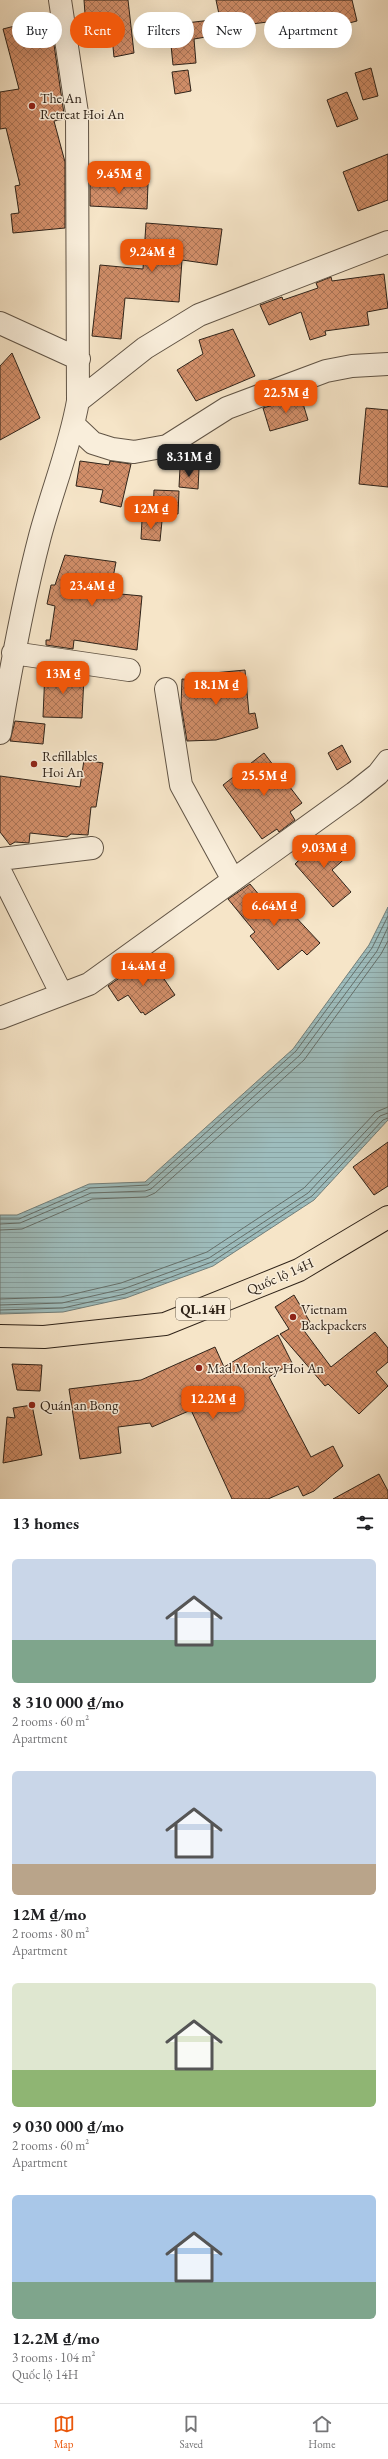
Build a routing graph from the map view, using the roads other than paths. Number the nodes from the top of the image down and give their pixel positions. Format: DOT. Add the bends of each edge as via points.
graph roads {
  1 [pos="60,0"];
  2 [pos="388,242"];
  3 [pos="0,324"];
  4 [pos="79,359"];
  5 [pos="388,364"];
  6 [pos="78,401"];
  7 [pos="74,425"];
  8 [pos="13,653"];
  9 [pos="129,670"];
  10 [pos="166,689"];
  11 [pos="2,710"];
  12 [pos="0,733"];
  13 [pos="388,761"];
  14 [pos="92,848"];
  15 [pos="0,859"];
  16 [pos="0,871"];
  17 [pos="232,880"];
  18 [pos="61,994"];
  19 [pos="0,1018"];
  20 [pos="388,1217"];
  21 [pos="0,1336"];
  1 -- 4 [label="street" via="77,113"];
  2 -- 6 [label="street" via="199,315 145,348"];
  3 -- 4 [label="street"];
  4 -- 6 [label="street"];
  5 -- 7 [label="street" via="352,366 326,371 227,408 167,446 134,452 112,449 93,443"];
  6 -- 7 [label="street"];
  7 -- 8 [label="street" via="40,535"];
  8 -- 9 [label="street"];
  8 -- 11 [label="street"];
  10 -- 17 [label="street" via="181,785"];
  11 -- 12 [label="street"];
  13 -- 17 [label="street" via="378,774 354,793"];
  14 -- 15 [label="street"];
  16 -- 18 [label="street"];
  17 -- 18 [label="street" via="89,984"];
  18 -- 19 [label="street"];
  20 -- 21 [label="main road, Quốc lộ 14H / QL.14H" via="299,1270 165,1324 44,1337"];
}
